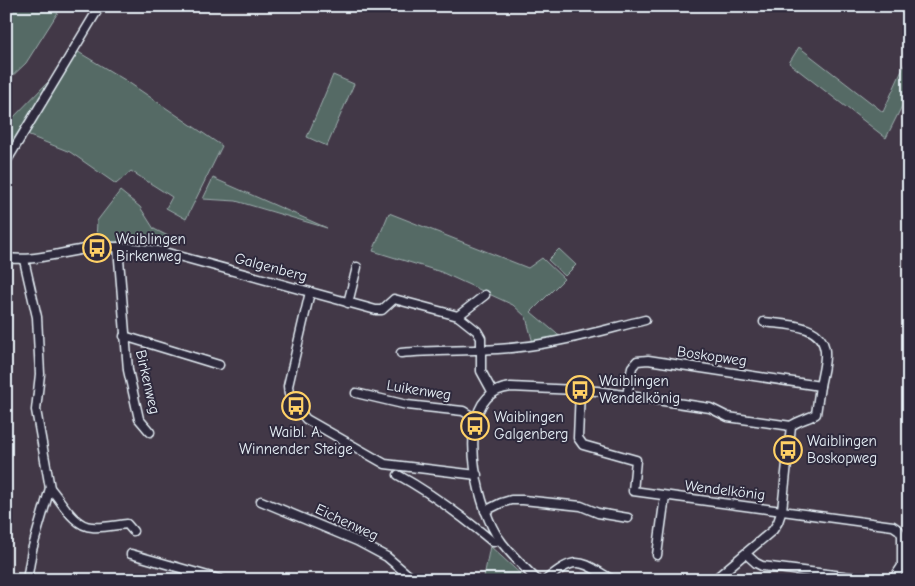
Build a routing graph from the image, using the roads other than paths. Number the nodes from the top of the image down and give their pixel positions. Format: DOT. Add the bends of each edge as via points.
graph roads {
  1 [pos="100,6"];
  2 [pos="6,162"];
  3 [pos="118,247"];
  4 [pos="6,258"];
  5 [pos="24,260"];
  6 [pos="357,267"];
  7 [pos="310,292"];
  8 [pos="485,295"];
  9 [pos="348,303"];
  10 [pos="458,316"];
  11 [pos="645,320"];
  12 [pos="764,322"];
  13 [pos="124,336"];
  14 [pos="482,351"];
  15 [pos="401,353"];
  16 [pos="219,365"];
  17 [pos="820,386"];
  18 [pos="580,390"];
  19 [pos="356,393"];
  20 [pos="493,393"];
  21 [pos="627,396"];
  22 [pos="476,419"];
  23 [pos="791,426"];
  24 [pos="150,432"];
  25 [pos="410,467"];
  26 [pos="398,475"];
  27 [pos="477,475"];
  28 [pos="412,482"];
  29 [pos="50,488"];
  30 [pos="665,496"];
  31 [pos="261,501"];
  32 [pos="782,510"];
  33 [pos="484,511"];
  34 [pos="628,518"];
  35 [pos="133,531"];
  36 [pos="500,540"];
  37 [pos="131,554"];
  38 [pos="746,554"];
  39 [pos="657,555"];
  40 [pos="27,580"];
  41 [pos="222,580"];
  42 [pos="414,580"];
  43 [pos="537,580"];
  44 [pos="546,580"];
  45 [pos="613,580"];
  46 [pos="714,580"];
  47 [pos="875,580"];
  48 [pos="888,580"];
  1 -- 2 [label="street"];
  3 -- 5 [label="street, Galgenberg" via="92,248"];
  3 -- 7 [label="street, Galgenberg" via="164,252"];
  3 -- 13 [label="street, Birkenweg"];
  4 -- 5 [label="street, Galgenberg"];
  5 -- 29 [label="street" via="36,317 40,374 36,410"];
  6 -- 9 [label="street"];
  7 -- 9 [label="street"];
  7 -- 25 [label="street, Galgenberg" via="288,386 289,394 306,419 385,464"];
  8 -- 10 [label="street"];
  9 -- 10 [label="street" via="382,310 394,299"];
  10 -- 14 [label="street" via="477,331"];
  11 -- 14 [label="street" via="560,341"];
  12 -- 17 [label="street" via="810,329 821,337 825,351"];
  13 -- 16 [label="street, Birkenweg"];
  13 -- 24 [label="street, Birkenweg" via="139,418"];
  14 -- 15 [label="street"];
  14 -- 20 [label="street" via="481,372"];
  17 -- 21 [label="street, Boskopweg" via="648,360 637,361 632,367"];
  17 -- 23 [label="street" via="816,414"];
  18 -- 20 [label="street" via="511,386"];
  18 -- 21 [label="street"];
  18 -- 30 [label="street, Wendelkönig" via="578,438 583,446 636,460 633,491"];
  19 -- 22 [label="street, Luikenweg" via="406,405 463,411"];
  20 -- 22 [label="street" via="482,405"];
  21 -- 23 [label="street" via="710,408 728,417"];
  22 -- 27 [label="street" via="473,446"];
  23 -- 32 [label="street"];
  25 -- 27 [label="street, Galgenberg"];
  25 -- 28 [label="street"];
  26 -- 28 [label="street"];
  27 -- 33 [label="street"];
  28 -- 36 [label="street" via="461,515 493,542"];
  29 -- 35 [label="street" via="82,525 91,528 127,524"];
  29 -- 40 [label="street"];
  30 -- 32 [label="street, Wendelkönig"];
  30 -- 39 [label="street, Wendelkönig"];
  31 -- 42 [label="street, Eichenweg" via="387,556"];
  32 -- 38 [label="street" via="773,530"];
  32 -- 48 [label="street, Wendelkönig" via="893,526 900,530 902,566 894,578"];
  33 -- 34 [label="street" via="501,502 523,500 581,506 598,513"];
  33 -- 36 [label="street"];
  36 -- 43 [label="street"];
  37 -- 41 [label="street"];
  38 -- 46 [label="street"];
  38 -- 47 [label="street" via="762,566"];
  44 -- 45 [label="street" via="555,571 581,562"];
}
